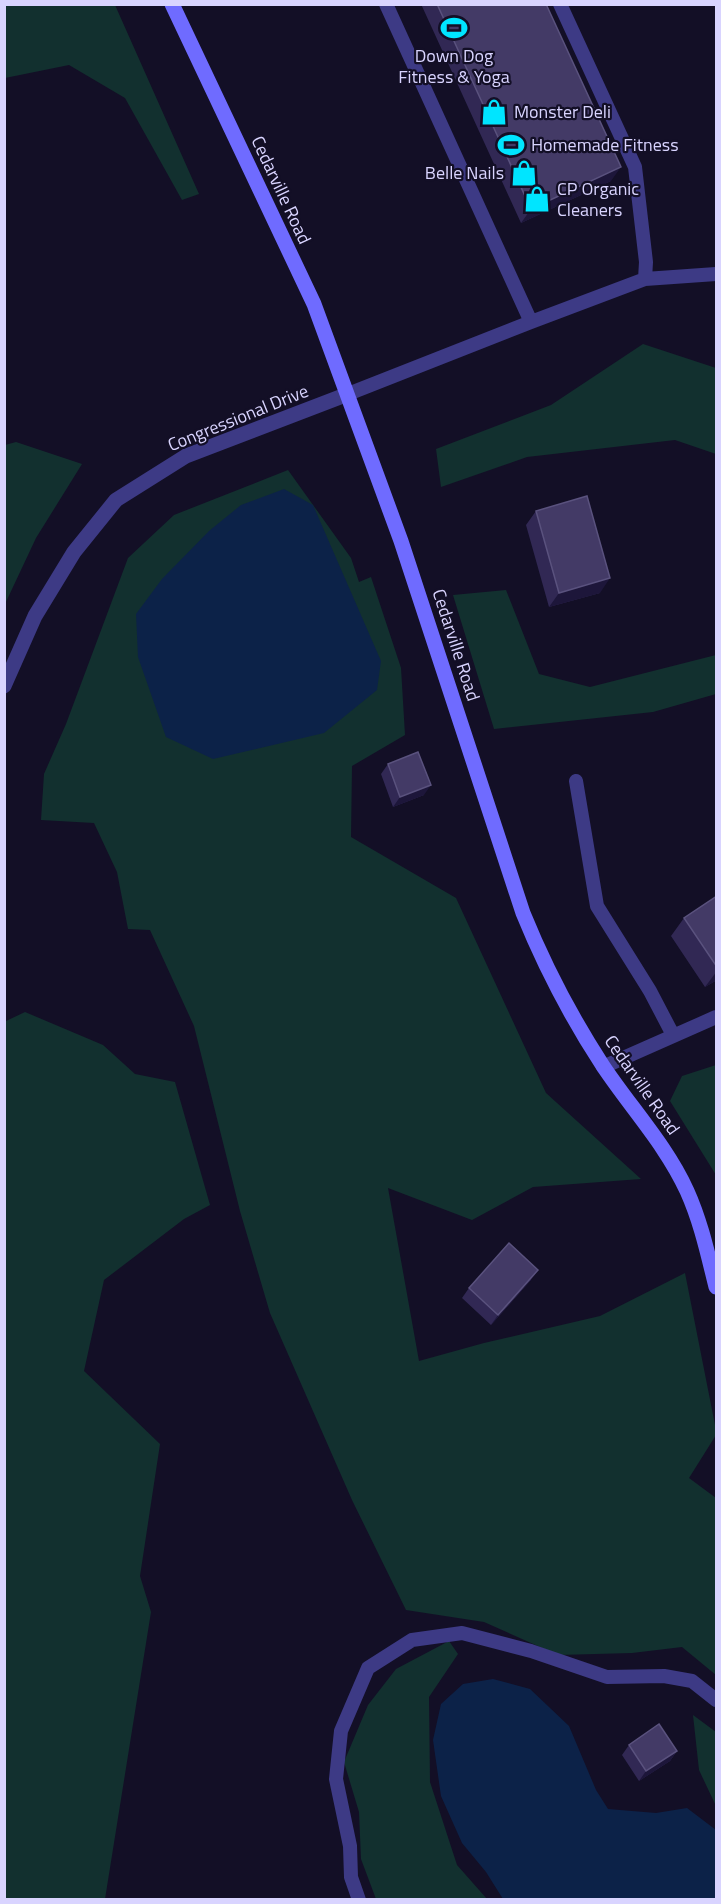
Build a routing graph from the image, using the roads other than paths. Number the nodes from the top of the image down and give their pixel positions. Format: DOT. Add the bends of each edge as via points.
graph roads {
  1 [pos="172,4"];
  2 [pos="386,4"];
  3 [pos="560,4"];
  4 [pos="717,274"];
  5 [pos="645,279"];
  6 [pos="531,321"];
  7 [pos="348,394"];
  8 [pos="4,686"];
  9 [pos="576,781"];
  10 [pos="717,1017"];
  11 [pos="673,1035"];
  12 [pos="603,1067"];
  13 [pos="717,1287"];
  14 [pos="717,1700"];
  15 [pos="359,1899"];
  1 -- 7 [label="main road, Cedarville Road" via="314,304"];
  2 -- 6 [label="lane"];
  3 -- 5 [label="lane" via="635,166"];
  4 -- 5 [label="lane"];
  5 -- 6 [label="lane"];
  6 -- 7 [label="lane"];
  7 -- 8 [label="street, Congressional Drive" via="186,456 116,500 74,552 35,616"];
  7 -- 12 [label="main road, Cedarville Road" via="405,552 523,913 559,994"];
  9 -- 11 [label="lane" via="597,906"];
  10 -- 11 [label="lane"];
  11 -- 12 [label="lane"];
  12 -- 13 [label="main road, Cedarville Road" via="667,1154 687,1191"];
  14 -- 15 [label="lane" via="692,1681 607,1677 531,1651 462,1634 412,1640 368,1668 341,1731 336,1779 350,1846 351,1877"];
}
